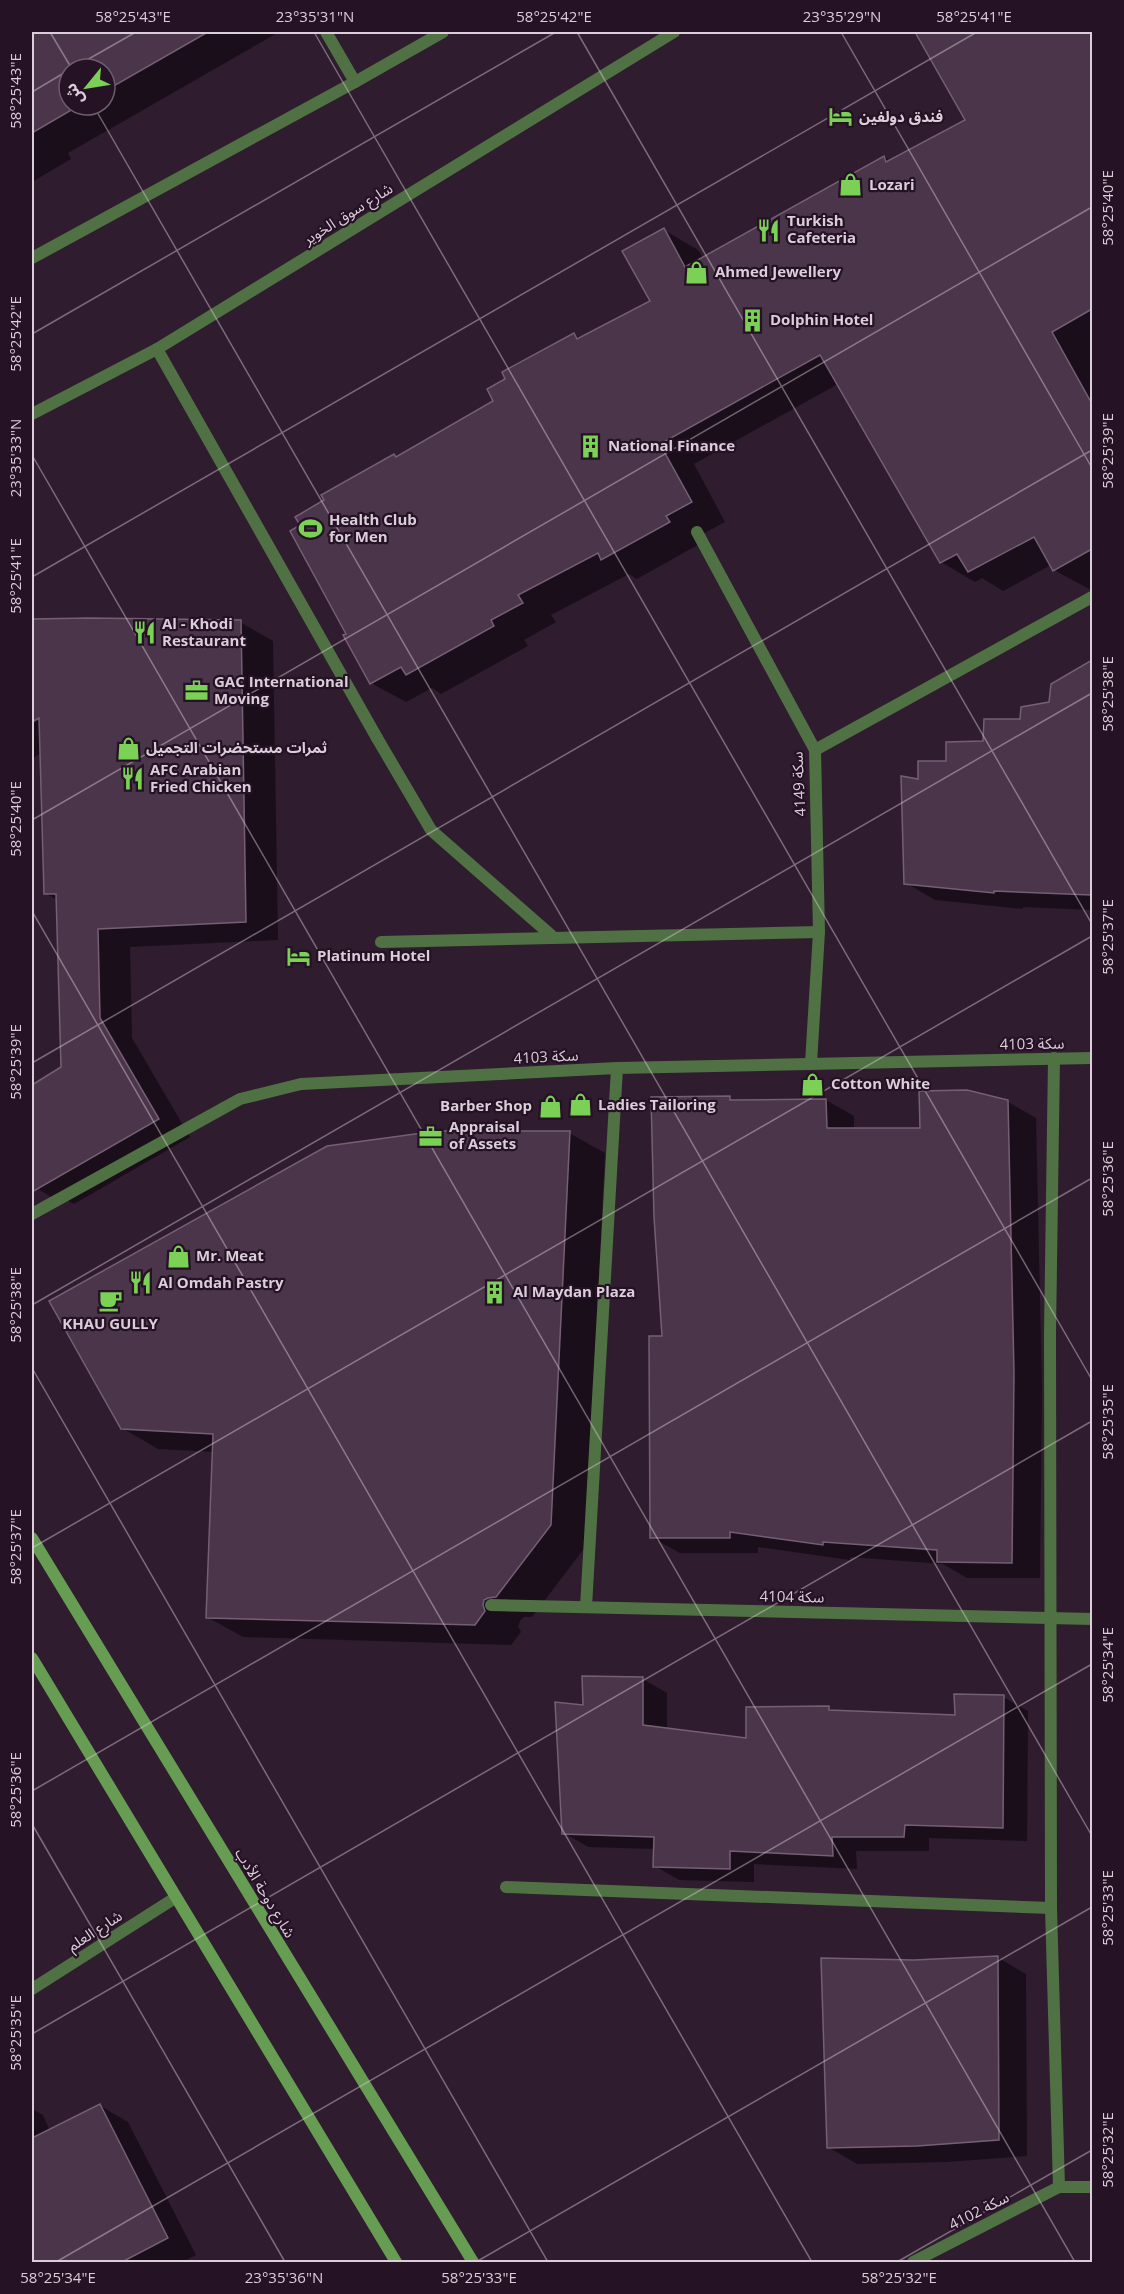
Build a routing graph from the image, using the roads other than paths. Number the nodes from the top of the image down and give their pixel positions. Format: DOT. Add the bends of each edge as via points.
graph roads {
  1 [pos="326,32"];
  2 [pos="443,32"];
  3 [pos="674,32"];
  4 [pos="355,82"];
  5 [pos="32,258"];
  6 [pos="157,349"];
  7 [pos="32,414"];
  8 [pos="697,532"];
  9 [pos="1092,597"];
  10 [pos="815,750"];
  11 [pos="819,932"];
  12 [pos="552,936"];
  13 [pos="381,942"];
  14 [pos="1054,1058"];
  15 [pos="1092,1058"];
  16 [pos="811,1063"];
  17 [pos="617,1068"];
  18 [pos="32,1214"];
  19 [pos="32,1538"];
  20 [pos="491,1605"];
  21 [pos="586,1607"];
  22 [pos="1051,1618"];
  23 [pos="1092,1619"];
  24 [pos="32,1658"];
  25 [pos="506,1887"];
  26 [pos="175,1898"];
  27 [pos="1052,1908"];
  28 [pos="32,1989"];
  29 [pos="1059,2187"];
  30 [pos="1092,2187"];
  31 [pos="396,2262"];
  32 [pos="473,2262"];
  33 [pos="913,2262"];
  1 -- 4 [label="street"];
  2 -- 4 [label="street"];
  3 -- 6 [label="street, شارع سوق الخوير"];
  4 -- 5 [label="street"];
  6 -- 7 [label="street, شارع سوق الخوير"];
  6 -- 12 [label="street" via="431,830"];
  8 -- 10 [label="street, سكة 4149"];
  9 -- 10 [label="street"];
  10 -- 11 [label="street, سكة 4149"];
  11 -- 12 [label="street"];
  11 -- 16 [label="street, سكة 4149"];
  12 -- 13 [label="street"];
  14 -- 15 [label="street, سكة 4103"];
  14 -- 16 [label="street, سكة 4103"];
  14 -- 22 [label="street"];
  16 -- 17 [label="street, سكة 4103"];
  17 -- 18 [label="street, سكة 4103" via="301,1084 240,1099"];
  17 -- 21 [label="street"];
  19 -- 32 [label="main road, شارع دوحة الأدب"];
  20 -- 21 [label="street, سكة 4104"];
  21 -- 22 [label="street, سكة 4104"];
  22 -- 23 [label="street, سكة 4104"];
  22 -- 27 [label="street"];
  24 -- 26 [label="main road"];
  25 -- 27 [label="street"];
  26 -- 28 [label="street, شارع العلم"];
  26 -- 31 [label="main road"];
  27 -- 29 [label="street"];
  29 -- 30 [label="street"];
  29 -- 33 [label="street, سكة 4102"];
}
